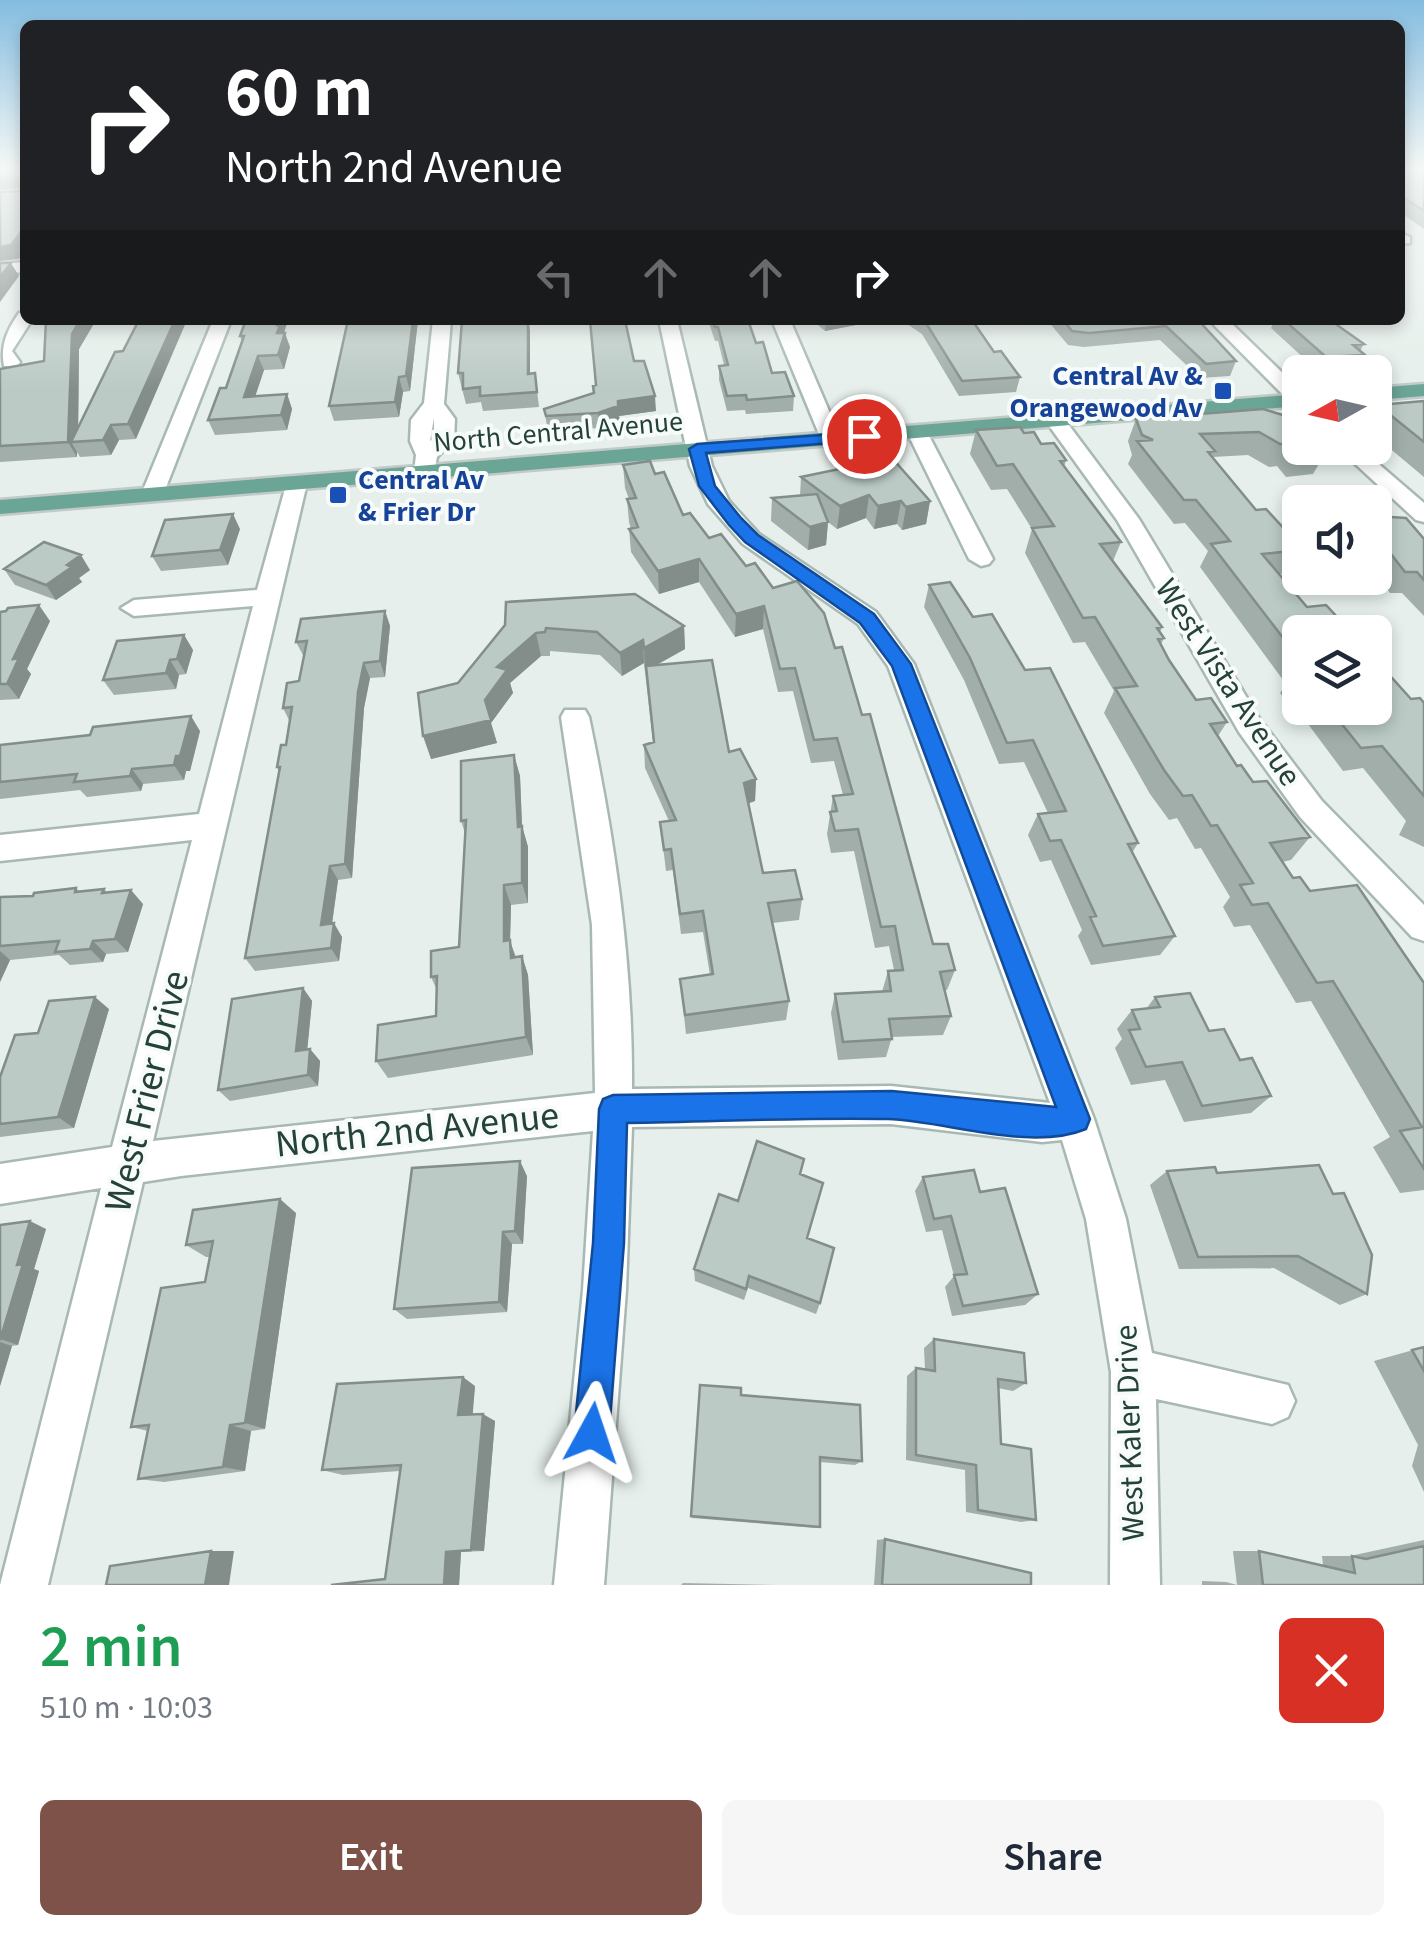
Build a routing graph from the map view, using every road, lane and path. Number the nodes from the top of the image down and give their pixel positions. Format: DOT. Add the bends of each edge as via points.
graph roads {
  1 [pos="20,325"];
  2 [pos="220,325"];
  3 [pos="442,325"];
  4 [pos="669,325"];
  5 [pos="783,325"];
  6 [pos="1223,325"];
  7 [pos="10,362"];
  8 [pos="1282,382"];
  9 [pos="1424,390"];
  10 [pos="1392,393"];
  11 [pos="1282,401"];
  12 [pos="1056,420"];
  13 [pos="916,432"];
  14 [pos="830,439"];
  15 [pos="697,449"];
  16 [pos="426,463"];
  17 [pos="1367,465"];
  18 [pos="296,483"];
  19 [pos="152,495"];
  20 [pos="0,507"];
  21 [pos="1424,515"];
  22 [pos="981,559"];
  23 [pos="268,597"];
  24 [pos="134,608"];
  25 [pos="575,717"];
  26 [pos="213,825"];
  27 [pos="0,848"];
  28 [pos="1424,927"];
  29 [pos="613,1109"];
  30 [pos="1076,1119"];
  31 [pos="128,1164"];
  32 [pos="0,1184"];
  33 [pos="1133,1372"];
  34 [pos="1272,1402"];
  35 [pos="23,1585"];
  36 [pos="578,1585"];
  37 [pos="1135,1585"];
  1 -- 7 [label="street" via="2,351"];
  2 -- 19 [label="street"];
  3 -- 16 [label="street" via="434,404 421,420"];
  4 -- 15 [label="street, West Kaler Drive"];
  5 -- 14 [label="street"];
  6 -- 8 [label="street"];
  9 -- 10 [label="main road"];
  11 -- 12 [label="main road, North Central Avenue"];
  12 -- 13 [label="main road, North Central Avenue"];
  12 -- 28 [label="street, West Vista Avenue" via="1128,519 1259,739 1312,809"];
  13 -- 14 [label="main road, North Central Avenue"];
  13 -- 22 [label="street"];
  14 -- 15 [label="main road, North Central Avenue"];
  15 -- 16 [label="main road, North Central Avenue"];
  15 -- 30 [label="street, West Kaler Drive" via="707,486 730,516 867,618 901,664"];
  16 -- 18 [label="main road, North Central Avenue"];
  17 -- 21 [label="street"];
  18 -- 19 [label="main road, North Central Avenue"];
  18 -- 23 [label="street, West Frier Drive"];
  19 -- 20 [label="main road, North Central Avenue"];
  23 -- 24 [label="street"];
  23 -- 26 [label="street, West Frier Drive"];
  25 -- 29 [label="street" via="604,878 614,992"];
  26 -- 27 [label="street"];
  26 -- 31 [label="street, West Frier Drive"];
  29 -- 30 [label="street, North 2nd Avenue" via="892,1105 1042,1123"];
  29 -- 31 [label="street, North 2nd Avenue"];
  29 -- 36 [label="street"];
  30 -- 33 [label="street, West Kaler Drive" via="1106,1219"];
  31 -- 32 [label="street, North 2nd Avenue"];
  31 -- 35 [label="street, West Frier Drive"];
  33 -- 34 [label="street"];
  33 -- 37 [label="street, West Kaler Drive"];
}
